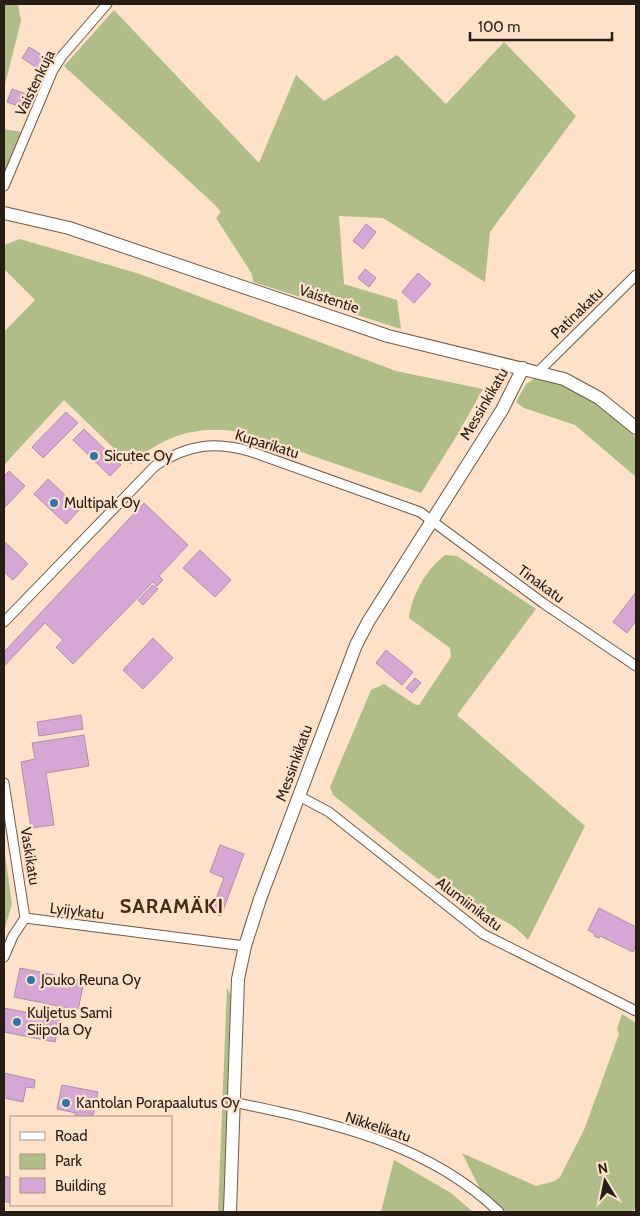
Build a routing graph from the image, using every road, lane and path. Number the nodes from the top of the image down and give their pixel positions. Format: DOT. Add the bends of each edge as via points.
graph roads {
  1 [pos="108,4"];
  2 [pos="4,186"];
  3 [pos="4,213"];
  4 [pos="636,275"];
  5 [pos="523,368"];
  6 [pos="538,372"];
  7 [pos="636,428"];
  8 [pos="432,520"];
  9 [pos="4,622"];
  10 [pos="636,666"];
  11 [pos="4,784"];
  12 [pos="299,796"];
  13 [pos="25,918"];
  14 [pos="244,946"];
  15 [pos="4,957"];
  16 [pos="636,1011"];
  17 [pos="233,1102"];
  18 [pos="230,1212"];
  19 [pos="499,1212"];
  1 -- 2 [label="street, Vaistenkuja" via="53,70"];
  3 -- 5 [label="street, Vaistentie" via="69,228 388,336"];
  4 -- 6 [label="street, Patinakatu"];
  5 -- 6 [label="street, Vaistentie"];
  5 -- 8 [label="street, Messinkikatu" via="502,410"];
  6 -- 7 [label="street, Vaistentie" via="575,384 599,398"];
  8 -- 9 [label="street, Kuparikatu" via="420,512 245,450 224,445 194,448 177,453 155,466"];
  8 -- 10 [label="street, Tinakatu" via="543,603"];
  8 -- 12 [label="street, Messinkikatu" via="356,645"];
  11 -- 13 [label="street, Vaskikatu"];
  12 -- 14 [label="street, Messinkikatu"];
  12 -- 16 [label="street, Alumiinikatu" via="329,812 483,934"];
  13 -- 14 [label="street, Lyijykatu"];
  13 -- 15 [label="street"];
  14 -- 17 [label="street, Messinkikatu" via="238,979"];
  17 -- 18 [label="street, Messinkikatu"];
  17 -- 19 [label="street, Nikkelikatu" via="356,1132 398,1146 445,1169"];
}
